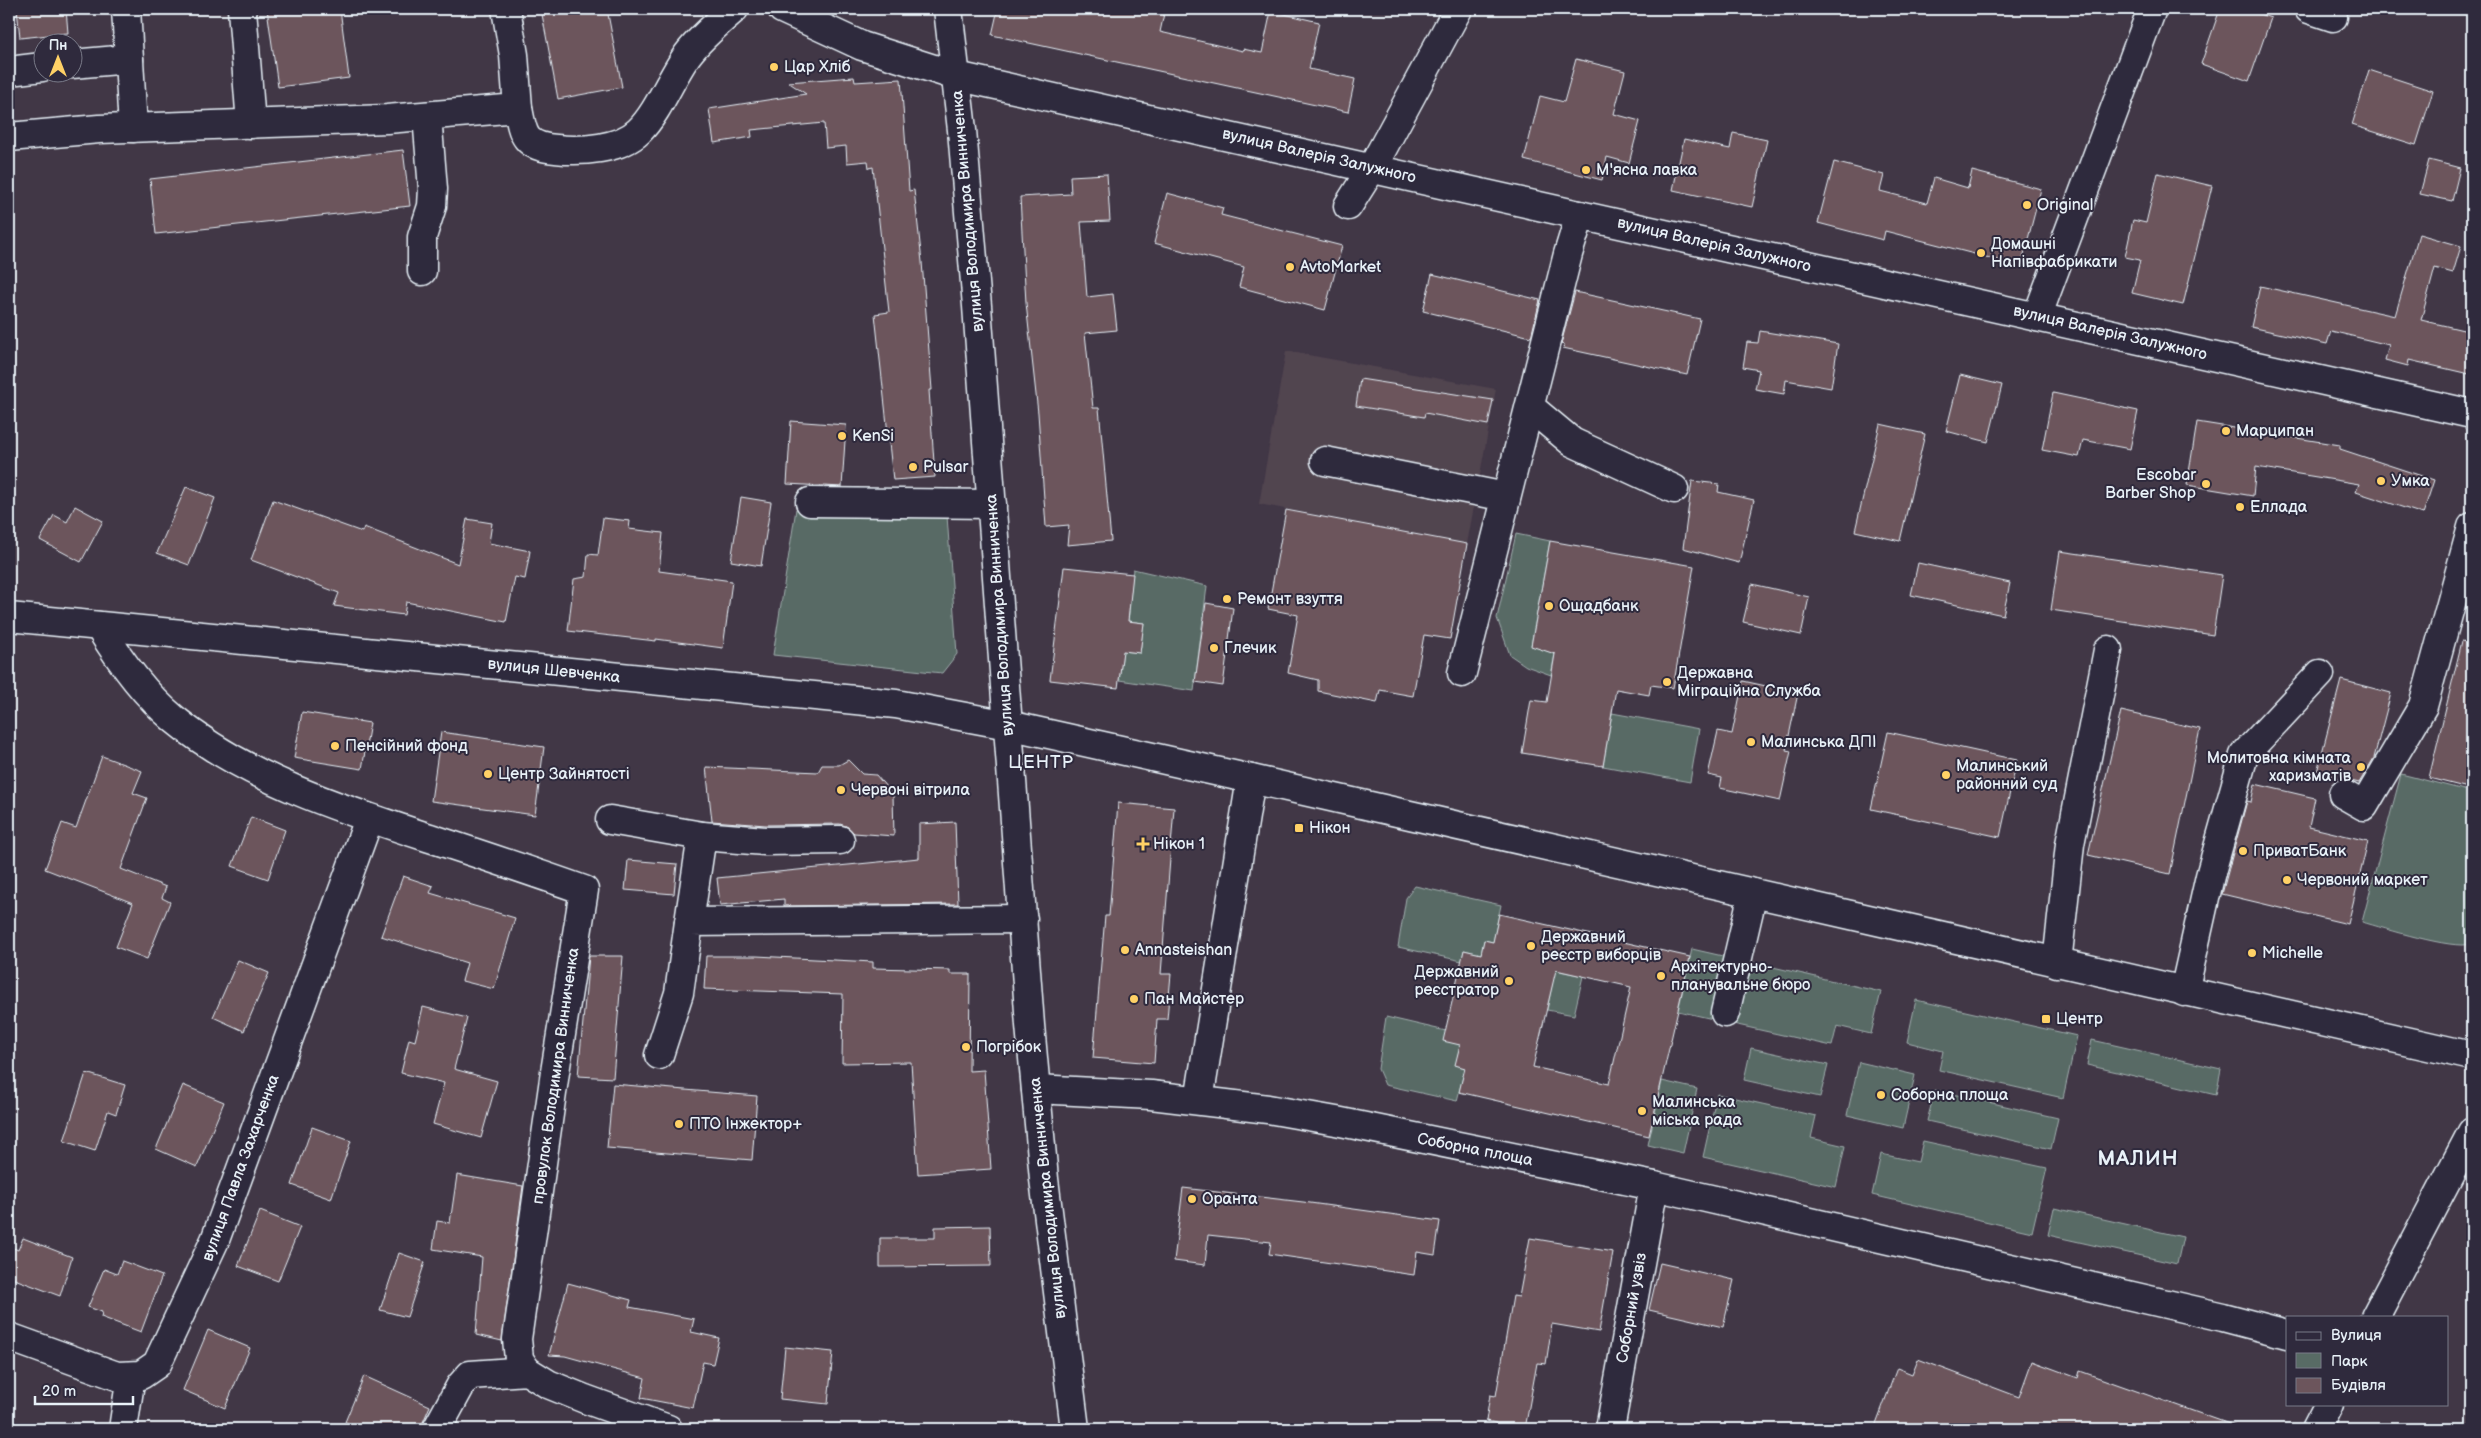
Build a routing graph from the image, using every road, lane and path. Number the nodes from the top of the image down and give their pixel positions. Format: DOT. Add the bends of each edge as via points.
graph roads {
  1 [pos="126,9"];
  2 [pos="242,9"];
  3 [pos="506,9"];
  4 [pos="734,9"];
  5 [pos="782,9"];
  6 [pos="948,9"];
  7 [pos="1458,9"];
  8 [pos="2152,9"];
  9 [pos="129,58"];
  10 [pos="82,63"];
  11 [pos="32,69"];
  12 [pos="9,71"];
  13 [pos="956,76"];
  14 [pos="518,108"];
  15 [pos="428,116"];
  16 [pos="251,124"];
  17 [pos="133,128"];
  18 [pos="9,137"];
  19 [pos="1372,168"];
  20 [pos="1348,206"];
  21 [pos="1580,215"];
  22 [pos="422,271"];
  23 [pos="2038,317"];
  24 [pos="1530,407"];
  25 [pos="2472,414"];
  26 [pos="1325,460"];
  27 [pos="1674,489"];
  28 [pos="1506,497"];
  29 [pos="810,502"];
  30 [pos="992,504"];
  31 [pos="2472,527"];
  32 [pos="9,617"];
  33 [pos="99,626"];
  34 [pos="2108,650"];
  35 [pos="1462,673"];
  36 [pos="2320,674"];
  37 [pos="1008,725"];
  38 [pos="1251,780"];
  39 [pos="2343,794"];
  40 [pos="369,818"];
  41 [pos="610,820"];
  42 [pos="702,836"];
  43 [pos="840,840"];
  44 [pos="1753,893"];
  45 [pos="1023,919"];
  46 [pos="689,922"];
  47 [pos="2057,963"];
  48 [pos="2184,992"];
  49 [pos="1725,1013"];
  50 [pos="659,1054"];
  51 [pos="2472,1056"];
  52 [pos="1036,1089"];
  53 [pos="1200,1100"];
  54 [pos="2472,1132"];
  55 [pos="1654,1186"];
  56 [pos="2376,1316"];
  57 [pos="2286,1334"];
  58 [pos="9,1337"];
  59 [pos="527,1371"];
  60 [pos="131,1376"];
  61 [pos="2328,1406"];
  62 [pos="123,1429"];
  63 [pos="437,1429"];
  64 [pos="668,1429"];
  65 [pos="1075,1429"];
  66 [pos="1610,1429"];
  67 [pos="2316,1429"];
  1 -- 9 [label="street"];
  2 -- 16 [label="street"];
  3 -- 14 [label="street"];
  4 -- 14 [label="street" via="697,43 645,124 632,137 587,149 544,148 533,145 526,138"];
  5 -- 13 [label="street, вулиця Валерія Залужного" via="862,46"];
  6 -- 13 [label="street, вулиця Володимира Винниченка"];
  7 -- 19 [label="street"];
  8 -- 23 [label="street"];
  9 -- 10 [label="street"];
  9 -- 17 [label="street"];
  11 -- 12 [label="street"];
  13 -- 19 [label="street, вулиця Валерія Залужного"];
  13 -- 30 [label="street, вулиця Володимира Винниченка"];
  14 -- 15 [label="street"];
  15 -- 16 [label="street"];
  15 -- 22 [label="street" via="433,189 432,206 422,237"];
  16 -- 17 [label="street"];
  17 -- 18 [label="street"];
  19 -- 20 [label="street"];
  19 -- 21 [label="street, вулиця Валерія Залужного"];
  21 -- 23 [label="street, вулиця Валерія Залужного"];
  21 -- 24 [label="street"];
  23 -- 25 [label="street, вулиця Валерія Залужного"];
  24 -- 27 [label="street" via="1572,442"];
  24 -- 28 [label="street"];
  26 -- 28 [label="street"];
  28 -- 35 [label="street"];
  29 -- 30 [label="street"];
  30 -- 37 [label="street, вулиця Володимира Винниченка"];
  31 -- 39 [label="street" via="2423,706 2364,806"];
  32 -- 33 [label="street, вулиця Шевченка"];
  33 -- 37 [label="street, вулиця Шевченка" via="896,704"];
  33 -- 40 [label="street" via="121,663 142,688 174,719 209,744 299,791"];
  34 -- 47 [label="street" via="2070,844"];
  36 -- 48 [label="street" via="2244,754 2210,876"];
  37 -- 38 [label="street, вулиця Шевченка"];
  37 -- 45 [label="street, вулиця Володимира Винниченка"];
  38 -- 44 [label="street, вулиця Шевченка"];
  38 -- 53 [label="street"];
  40 -- 59 [label="street, провулок Володимира Винниченка" via="584,890 517,1339 519,1359"];
  40 -- 60 [label="street, вулиця Павла Захарченка" via="212,1249 157,1364 148,1372"];
  41 -- 42 [label="street"];
  42 -- 43 [label="street" via="765,841"];
  42 -- 46 [label="street"];
  44 -- 47 [label="street, вулиця Шевченка"];
  44 -- 49 [label="street"];
  45 -- 46 [label="street"];
  45 -- 52 [label="street, вулиця Володимира Винниченка"];
  46 -- 50 [label="street" via="679,993"];
  47 -- 48 [label="street, вулиця Шевченка"];
  48 -- 51 [label="street, вулиця Шевченка"];
  52 -- 53 [label="street, Соборна площа" via="1104,1091"];
  52 -- 65 [label="street, вулиця Володимира Винниченка" via="1052,1256"];
  53 -- 55 [label="street, Соборна площа" via="1336,1121"];
  54 -- 56 [label="street"];
  55 -- 57 [label="street, Соборна площа" via="2223,1316"];
  55 -- 66 [label="street, Соборний узвіз"];
  58 -- 60 [label="street, вулиця Павла Захарченка" via="96,1370"];
  59 -- 63 [label="street" via="470,1375 460,1385"];
  59 -- 64 [label="street" via="548,1384"];
  60 -- 62 [label="street"];
  61 -- 67 [label="street"];
}
